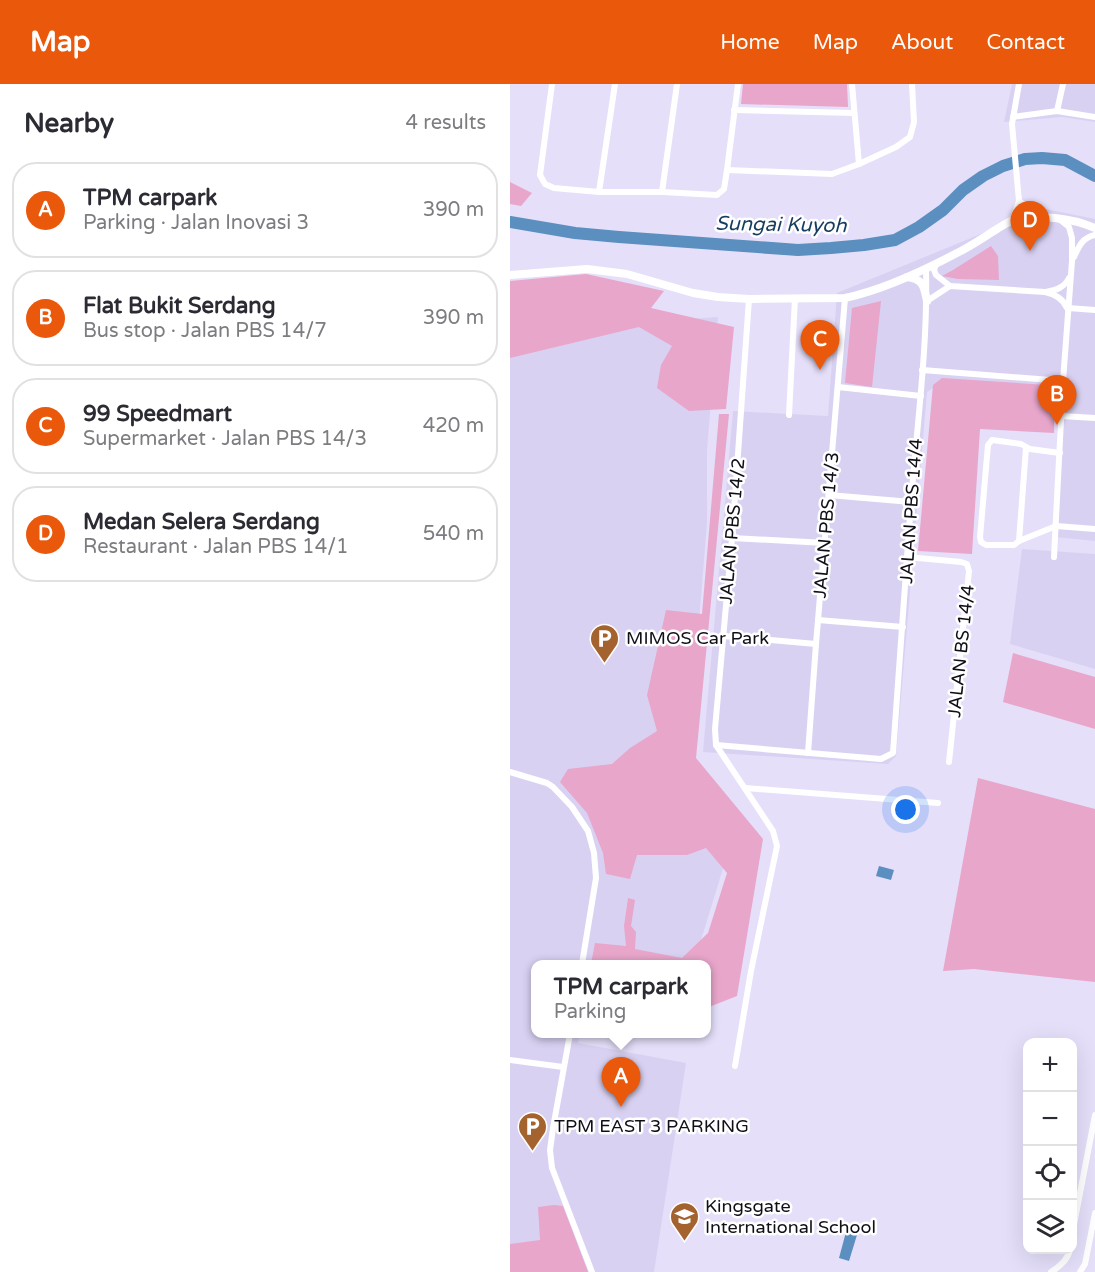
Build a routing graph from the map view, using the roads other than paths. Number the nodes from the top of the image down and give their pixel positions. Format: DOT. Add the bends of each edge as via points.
graph roads {
  1 [pos="552,84"];
  2 [pos="615,84"];
  3 [pos="677,84"];
  4 [pos="738,84"];
  5 [pos="852,84"];
  6 [pos="912,84"];
  7 [pos="1019,84"];
  8 [pos="1062,84"];
  9 [pos="734,110"];
  10 [pos="1057,111"];
  11 [pos="854,113"];
  12 [pos="1095,117"];
  13 [pos="1012,120"];
  14 [pos="859,164"];
  15 [pos="727,170"];
  16 [pos="599,192"];
  17 [pos="662,192"];
  18 [pos="1019,197"];
  19 [pos="1041,217"];
  20 [pos="1058,218"];
  21 [pos="1012,221"];
  22 [pos="1095,228"];
  23 [pos="1095,235"];
  24 [pos="1072,261"];
  25 [pos="936,264"];
  26 [pos="926,268"];
  27 [pos="510,275"];
  28 [pos="1071,276"];
  29 [pos="906,277"];
  30 [pos="950,286"];
  31 [pos="1045,292"];
  32 [pos="795,298"];
  33 [pos="845,298"];
  34 [pos="749,299"];
  35 [pos="927,301"];
  36 [pos="1068,308"];
  37 [pos="1095,310"];
  38 [pos="922,370"];
  39 [pos="1063,381"];
  40 [pos="838,387"];
  41 [pos="921,396"];
  42 [pos="789,414"];
  43 [pos="1061,416"];
  44 [pos="1095,418"];
  45 [pos="1026,448"];
  46 [pos="1060,453"];
  47 [pos="829,495"];
  48 [pos="911,502"];
  49 [pos="1056,526"];
  50 [pos="1095,529"];
  51 [pos="732,538"];
  52 [pos="1019,541"];
  53 [pos="825,543"];
  54 [pos="908,557"];
  55 [pos="1054,557"];
  56 [pos="818,620"];
  57 [pos="903,627"];
  58 [pos="723,636"];
  59 [pos="816,644"];
  60 [pos="716,745"];
  61 [pos="808,753"];
  62 [pos="949,762"];
  63 [pos="510,772"];
  64 [pos="745,788"];
  65 [pos="938,803"];
  66 [pos="583,960"];
  67 [pos="569,1038"];
  68 [pos="510,1060"];
  69 [pos="563,1066"];
  70 [pos="735,1066"];
  71 [pos="1095,1115"];
  72 [pos="1077,1209"];
  73 [pos="1095,1213"];
  74 [pos="1069,1254"];
  75 [pos="592,1272"];
  76 [pos="1051,1272"];
  77 [pos="1080,1272"];
  1 -- 16 [label="street" via="540,175 554,188"];
  2 -- 16 [label="street"];
  3 -- 17 [label="street"];
  4 -- 9 [label="street"];
  5 -- 11 [label="street"];
  6 -- 14 [label="street" via="914,122 910,137"];
  7 -- 13 [label="street"];
  8 -- 10 [label="street"];
  9 -- 11 [label="street"];
  9 -- 15 [label="street"];
  10 -- 12 [label="street"];
  10 -- 13 [label="street"];
  11 -- 14 [label="street"];
  13 -- 18 [label="street"];
  14 -- 15 [label="street" via="832,174"];
  15 -- 17 [label="street" via="724,189 717,195"];
  16 -- 17 [label="street"];
  18 -- 19 [label="street"];
  18 -- 21 [label="street"];
  19 -- 20 [label="street"];
  19 -- 21 [label="street"];
  20 -- 22 [label="street"];
  20 -- 24 [label="street" via="1069,227"];
  21 -- 25 [label="street"];
  23 -- 24 [label="street" via="1080,242"];
  24 -- 28 [label="street"];
  25 -- 26 [label="street"];
  25 -- 30 [label="street" via="936,275"];
  26 -- 29 [label="street"];
  26 -- 35 [label="street, JALAN PBS 14/4"];
  27 -- 34 [label="street" via="587,268 627,274 693,293"];
  28 -- 31 [label="street" via="1066,284"];
  28 -- 36 [label="street"];
  29 -- 33 [label="street"];
  29 -- 35 [label="street" via="919,280"];
  30 -- 31 [label="street"];
  30 -- 35 [label="street"];
  31 -- 36 [label="street" via="1064,301"];
  32 -- 33 [label="street"];
  32 -- 34 [label="street"];
  32 -- 42 [label="street"];
  33 -- 40 [label="street, JALAN PBS 14/3"];
  34 -- 51 [label="street, JALAN PBS 14/2"];
  35 -- 38 [label="street, JALAN PBS 14/4"];
  36 -- 37 [label="street"];
  36 -- 39 [label="street"];
  38 -- 39 [label="street"];
  38 -- 41 [label="street, JALAN PBS 14/4"];
  39 -- 43 [label="street"];
  40 -- 41 [label="street"];
  40 -- 47 [label="street, JALAN PBS 14/3"];
  41 -- 48 [label="street, JALAN PBS 14/4"];
  43 -- 44 [label="street"];
  43 -- 46 [label="street"];
  45 -- 46 [label="street"];
  45 -- 52 [label="street"];
  45 -- 52 [label="street" via="999,440 988,445 980,537 986,545 1014,545"];
  46 -- 49 [label="street"];
  47 -- 48 [label="street"];
  47 -- 53 [label="street, JALAN PBS 14/3"];
  48 -- 54 [label="street, JALAN PBS 14/4"];
  49 -- 50 [label="street"];
  49 -- 52 [label="street"];
  49 -- 55 [label="street"];
  51 -- 53 [label="street"];
  51 -- 58 [label="street, JALAN PBS 14/2"];
  53 -- 56 [label="street, JALAN PBS 14/3"];
  54 -- 57 [label="street, JALAN PBS 14/4"];
  54 -- 62 [label="street, JALAN BS 14/4" via="961,562 967,564 969,571"];
  56 -- 57 [label="street"];
  56 -- 59 [label="street, JALAN PBS 14/3"];
  57 -- 61 [label="street, JALAN PBS 14/4" via="893,753 880,759"];
  58 -- 59 [label="street"];
  58 -- 60 [label="street, JALAN PBS 14/2"];
  59 -- 61 [label="street, JALAN PBS 14/3"];
  60 -- 61 [label="street"];
  60 -- 64 [label="street"];
  63 -- 66 [label="street" via="553,787 588,831 596,878"];
  64 -- 65 [label="street"];
  64 -- 70 [label="street" via="773,831 777,846"];
  67 -- 69 [label="street"];
  68 -- 69 [label="street"];
  69 -- 75 [label="street" via="550,1159"];
  71 -- 72 [label="street"];
  73 -- 77 [label="street"];
  74 -- 76 [label="street"];
}
